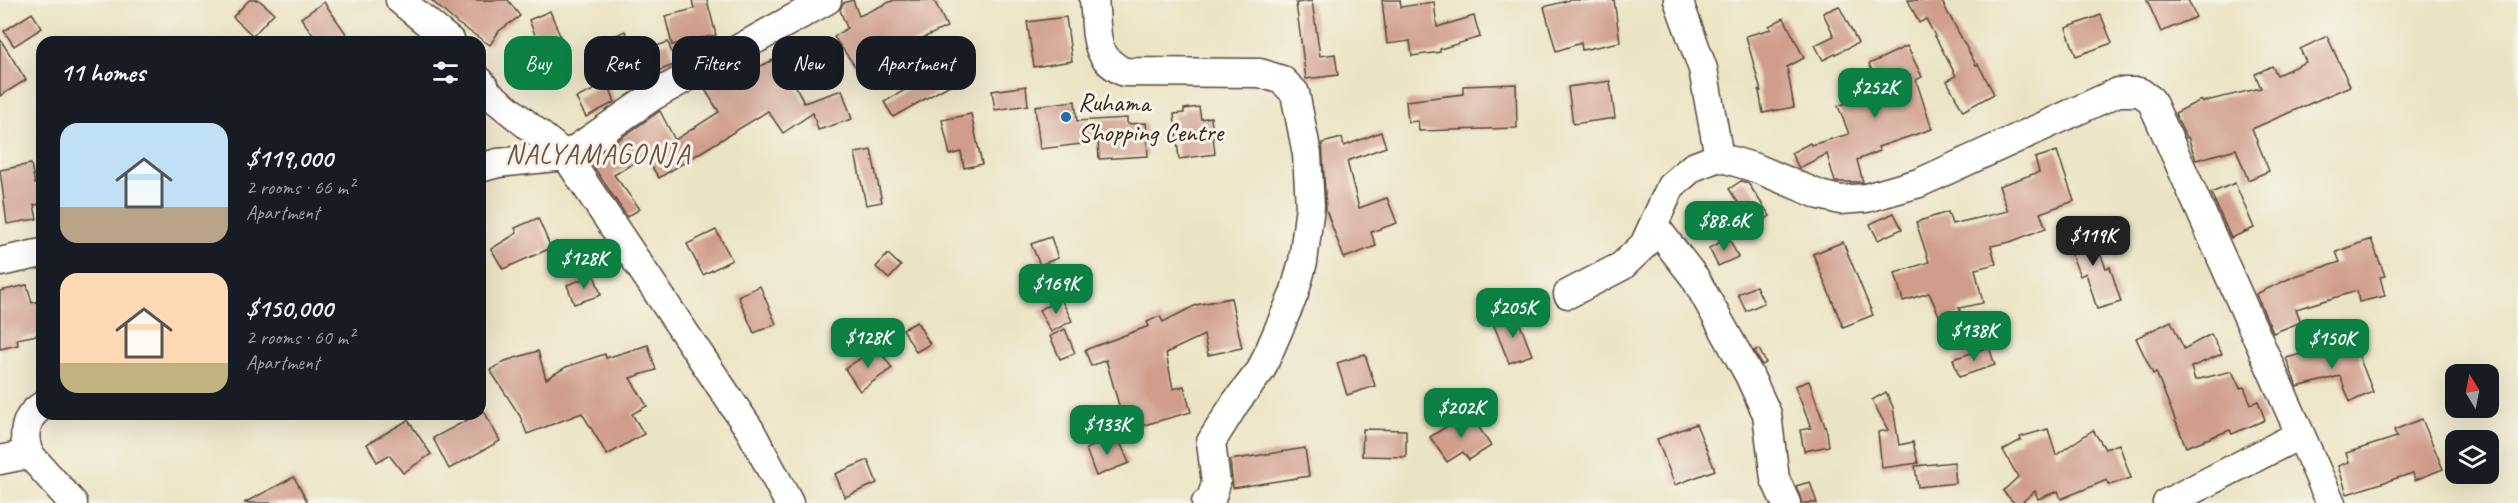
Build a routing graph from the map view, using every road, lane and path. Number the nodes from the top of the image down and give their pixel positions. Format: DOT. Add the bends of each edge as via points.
graph roads {
  1 [pos="400,0"];
  2 [pos="827,0"];
  3 [pos="1094,0"];
  4 [pos="1678,0"];
  5 [pos="444,36"];
  6 [pos="486,90"];
  7 [pos="566,156"];
  8 [pos="1719,157"];
  9 [pos="486,166"];
  10 [pos="1654,225"];
  11 [pos="36,254"];
  12 [pos="0,262"];
  13 [pos="1568,294"];
  14 [pos="36,411"];
  15 [pos="2299,435"];
  16 [pos="29,454"];
  17 [pos="0,460"];
  18 [pos="73,503"];
  19 [pos="789,503"];
  20 [pos="1206,503"];
  21 [pos="1786,503"];
  22 [pos="2167,503"];
  23 [pos="2331,503"];
  1 -- 5 [label="street"];
  2 -- 7 [label="street" via="653,96"];
  3 -- 20 [label="street" via="1100,52 1109,65 1124,72 1260,73 1282,80 1295,93 1307,154 1310,206 1303,262 1294,294 1261,370 1211,442 1216,483 1211,500"];
  4 -- 8 [label="street" via="1703,69"];
  6 -- 7 [label="street"];
  7 -- 9 [label="street"];
  7 -- 19 [label="street" via="750,430"];
  8 -- 10 [label="street" via="1693,167 1671,186"];
  8 -- 15 [label="street" via="1820,195 1840,200 1866,198 1919,183 2118,92 2140,92 2151,100"];
  10 -- 13 [label="street" via="1644,245 1622,266"];
  10 -- 21 [label="street" via="1695,278 1754,384 1767,414 1775,479"];
  11 -- 12 [label="street"];
  14 -- 16 [label="street" via="27,424"];
  15 -- 22 [label="street"];
  15 -- 23 [label="street"];
  16 -- 17 [label="street"];
  16 -- 18 [label="street"];
}
